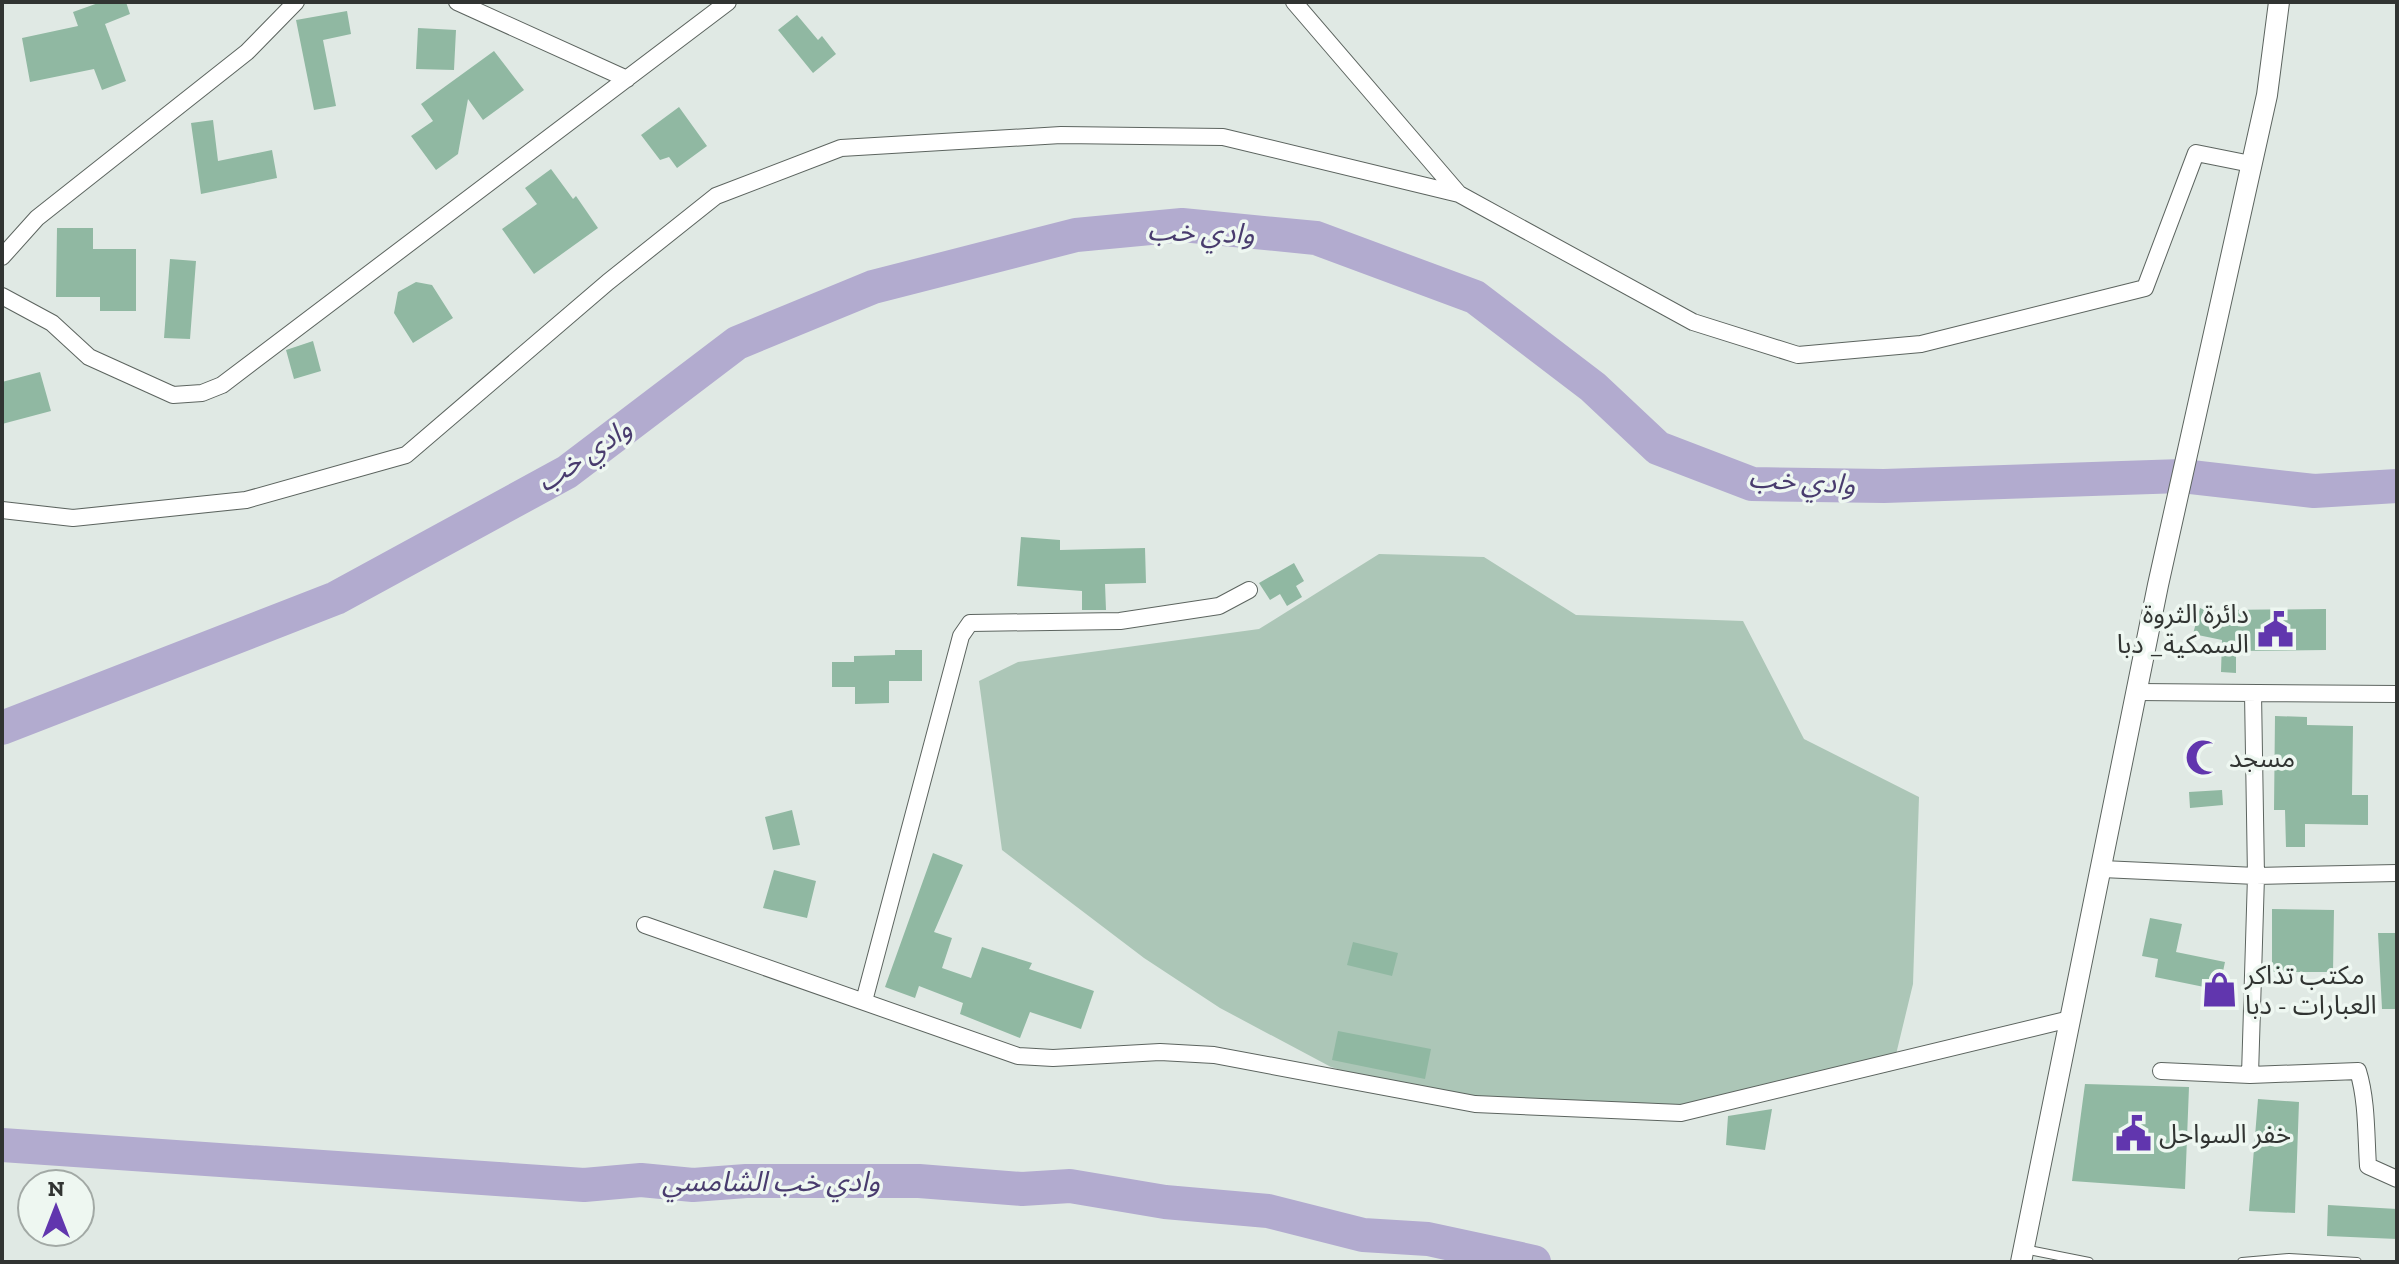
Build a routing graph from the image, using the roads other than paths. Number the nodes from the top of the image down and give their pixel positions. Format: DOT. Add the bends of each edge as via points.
graph roads {
  1 [pos="296,2"];
  2 [pos="457,2"];
  3 [pos="728,2"];
  4 [pos="1294,2"];
  5 [pos="2279,2"];
  6 [pos="627,79"];
  7 [pos="2251,164"];
  8 [pos="1459,194"];
  9 [pos="2,257"];
  10 [pos="2,296"];
  11 [pos="2,510"];
  12 [pos="1249,590"];
  13 [pos="2137,692"];
  14 [pos="2253,693"];
  15 [pos="2397,694"];
  16 [pos="2102,869"];
  17 [pos="2397,873"];
  18 [pos="2256,876"];
  19 [pos="645,925"];
  20 [pos="864,1001"];
  21 [pos="2070,1019"];
  22 [pos="2161,1071"];
  23 [pos="2250,1075"];
  24 [pos="2397,1179"];
  25 [pos="2022,1256"];
  26 [pos="2089,1262"];
  27 [pos="2242,1262"];
  28 [pos="2357,1262"];
  1 -- 9 [label="street" via="247,52 37,218"];
  2 -- 6 [label="street"];
  3 -- 6 [label="street"];
  4 -- 8 [label="street"];
  5 -- 7 [label="street" via="2267,95"];
  6 -- 10 [label="street" via="222,385 202,393 173,395 89,357 52,323"];
  7 -- 8 [label="street" via="2196,153 2145,288 1921,344 1798,355 1693,322"];
  7 -- 13 [label="street"];
  8 -- 11 [label="street" via="1223,137 1061,135 841,148 716,196 406,455 246,500 73,518"];
  12 -- 20 [label="street" via="1219,606 1120,621 970,623 961,636"];
  13 -- 14 [label="street"];
  13 -- 16 [label="street"];
  14 -- 15 [label="street"];
  14 -- 18 [label="street"];
  16 -- 18 [label="street"];
  16 -- 21 [label="street"];
  17 -- 18 [label="street"];
  18 -- 23 [label="street"];
  19 -- 20 [label="street"];
  20 -- 21 [label="street" via="1018,1056 1214,1055 1475,1104 1681,1113"];
  21 -- 25 [label="street"];
  22 -- 23 [label="street"];
  23 -- 24 [label="street" via="2358,1071 2365,1092 2368,1166"];
  25 -- 26 [label="lane"];
  27 -- 28 [label="lane"];
}
